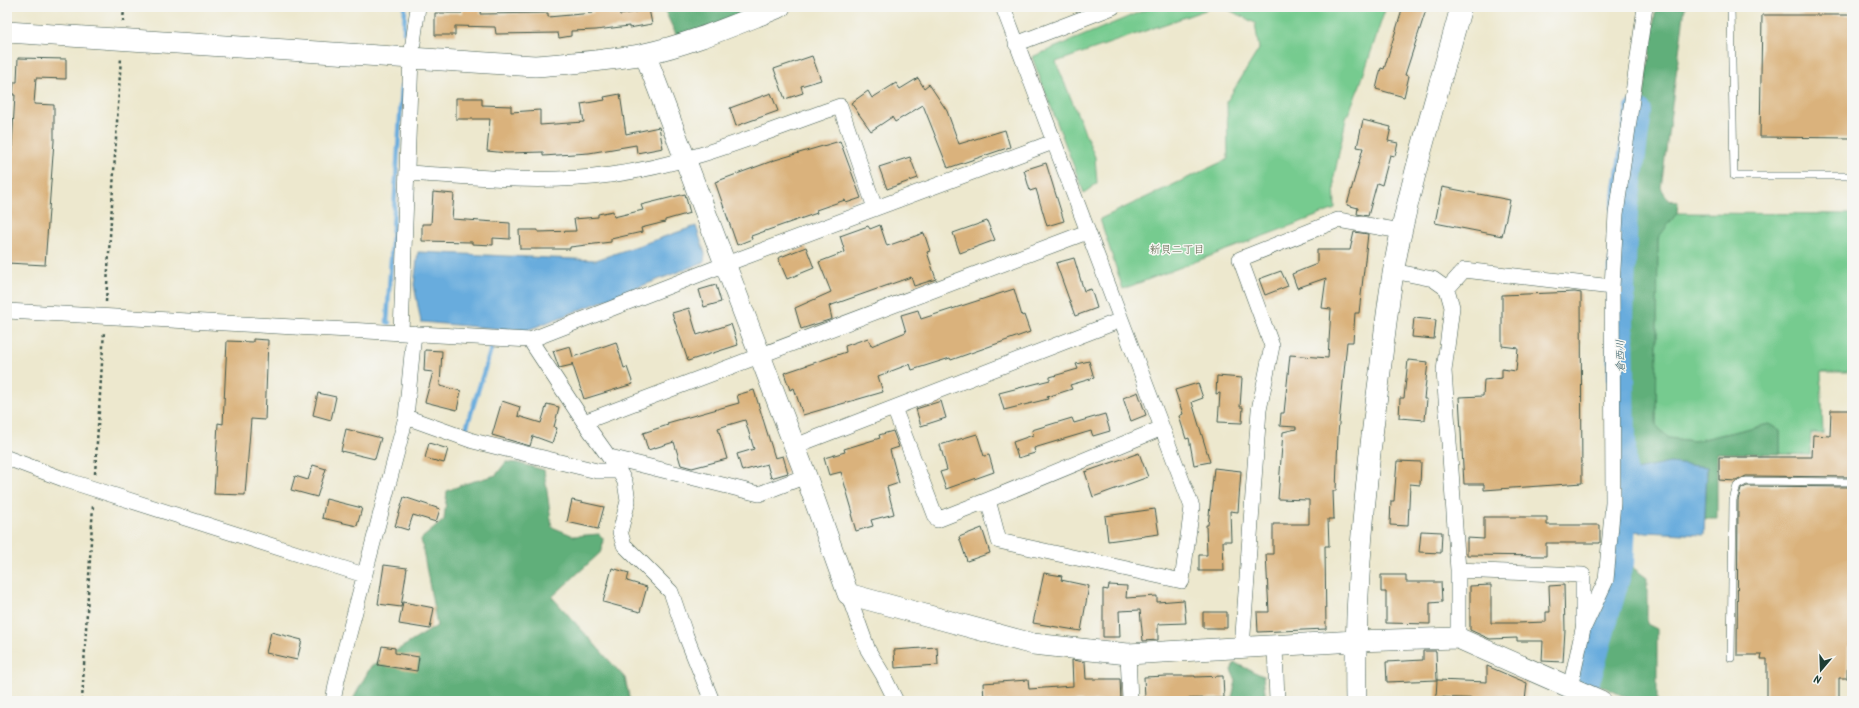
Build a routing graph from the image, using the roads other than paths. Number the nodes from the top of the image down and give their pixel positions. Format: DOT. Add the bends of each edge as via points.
graph roads {
  1 [pos="418,7"];
  2 [pos="780,7"];
  3 [pos="1003,7"];
  4 [pos="1113,7"];
  5 [pos="1461,7"];
  6 [pos="1644,7"];
  7 [pos="1731,7"];
  8 [pos="1803,7"];
  9 [pos="7,32"];
  10 [pos="1016,44"];
  11 [pos="645,54"];
  12 [pos="411,57"];
  13 [pos="1053,142"];
  14 [pos="686,160"];
  15 [pos="407,173"];
  16 [pos="1852,176"];
  17 [pos="875,208"];
  18 [pos="1401,231"];
  19 [pos="1087,232"];
  20 [pos="726,264"];
  21 [pos="1393,271"];
  22 [pos="1612,287"];
  23 [pos="1447,289"];
  24 [pos="7,311"];
  25 [pos="1121,320"];
  26 [pos="408,333"];
  27 [pos="530,340"];
  28 [pos="760,356"];
  29 [pos="894,408"];
  30 [pos="406,417"];
  31 [pos="584,422"];
  32 [pos="1162,428"];
  33 [pos="795,446"];
  34 [pos="610,457"];
  35 [pos="7,458"];
  36 [pos="619,471"];
  37 [pos="806,476"];
  38 [pos="1852,482"];
  39 [pos="988,500"];
  40 [pos="1458,570"];
  41 [pos="364,575"];
  42 [pos="848,594"];
  43 [pos="1583,629"];
  44 [pos="1458,638"];
  45 [pos="1355,641"];
  46 [pos="1275,646"];
  47 [pos="1242,648"];
  48 [pos="1128,654"];
  49 [pos="1731,658"];
  50 [pos="1570,688"];
  51 [pos="333,701"];
  52 [pos="712,701"];
  53 [pos="896,701"];
  54 [pos="1130,701"];
  55 [pos="1277,701"];
  56 [pos="1356,701"];
  57 [pos="1601,701"];
  1 -- 12 [label="street"];
  2 -- 11 [label="street" via="706,35"];
  3 -- 10 [label="street"];
  4 -- 10 [label="street"];
  5 -- 18 [label="street"];
  6 -- 22 [label="street" via="1616,214"];
  7 -- 8 [label="lane"];
  7 -- 16 [label="lane" via="1734,176"];
  9 -- 12 [label="street"];
  10 -- 13 [label="street"];
  11 -- 12 [label="street" via="535,66"];
  11 -- 14 [label="street"];
  12 -- 15 [label="street"];
  13 -- 17 [label="street"];
  13 -- 19 [label="street"];
  14 -- 15 [label="street" via="611,175 538,180"];
  14 -- 17 [label="street" via="840,106"];
  14 -- 20 [label="street"];
  15 -- 26 [label="street"];
  17 -- 20 [label="street"];
  18 -- 21 [label="street"];
  18 -- 47 [label="street" via="1338,220 1240,259 1272,346 1259,410"];
  19 -- 25 [label="street"];
  19 -- 28 [label="street"];
  20 -- 27 [label="street"];
  20 -- 28 [label="street"];
  21 -- 23 [label="street" via="1434,280"];
  21 -- 45 [label="street" via="1363,519"];
  22 -- 23 [label="street" via="1464,270"];
  22 -- 43 [label="street" via="1613,503 1606,580"];
  23 -- 40 [label="street" via="1452,307 1444,371"];
  24 -- 26 [label="street"];
  25 -- 29 [label="street"];
  25 -- 32 [label="street"];
  26 -- 27 [label="street"];
  26 -- 30 [label="street"];
  27 -- 31 [label="street"];
  28 -- 31 [label="street"];
  28 -- 33 [label="street"];
  29 -- 33 [label="street"];
  29 -- 39 [label="street" via="937,520"];
  30 -- 36 [label="street" via="473,441 597,471"];
  30 -- 41 [label="street"];
  31 -- 34 [label="street"];
  32 -- 39 [label="street"];
  32 -- 39 [label="street" via="1192,507 1182,581 999,541"];
  33 -- 37 [label="street"];
  34 -- 36 [label="street"];
  34 -- 37 [label="street" via="760,494"];
  35 -- 41 [label="street" via="94,489"];
  36 -- 52 [label="street" via="625,482 628,501 620,532 624,545 671,592"];
  37 -- 42 [label="street"];
  38 -- 49 [label="lane" via="1746,481 1737,486 1733,500"];
  40 -- 43 [label="street" via="1583,575"];
  40 -- 44 [label="street"];
  41 -- 51 [label="street"];
  42 -- 48 [label="street" via="1032,644"];
  42 -- 53 [label="street" via="868,650"];
  43 -- 50 [label="street"];
  44 -- 45 [label="street"];
  44 -- 50 [label="street"];
  45 -- 46 [label="street"];
  45 -- 56 [label="street"];
  46 -- 47 [label="street"];
  46 -- 55 [label="street"];
  47 -- 48 [label="street"];
  48 -- 54 [label="street"];
  50 -- 57 [label="street"];
}
